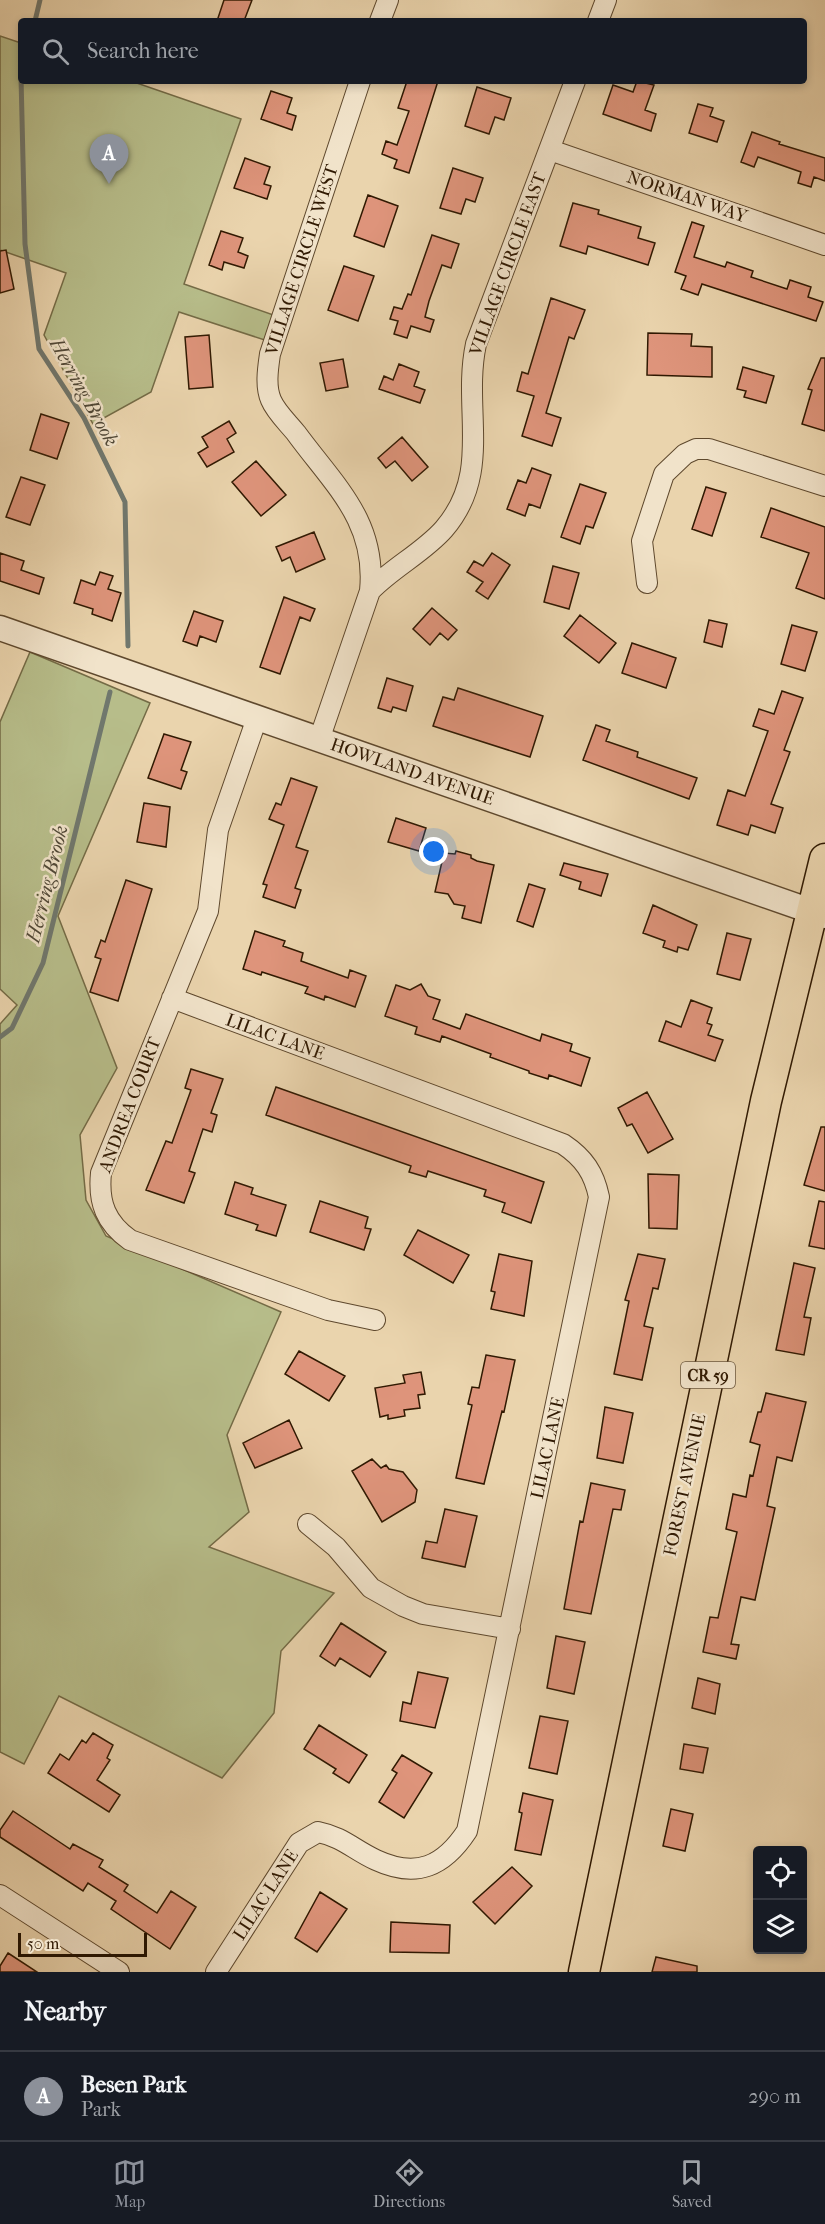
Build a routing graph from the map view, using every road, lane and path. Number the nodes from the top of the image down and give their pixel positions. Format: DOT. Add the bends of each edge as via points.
graph roads {
  1 [pos="388,0"];
  2 [pos="606,0"];
  3 [pos="381,18"];
  4 [pos="599,18"];
  5 [pos="359,84"];
  6 [pos="575,84"];
  7 [pos="550,150"];
  8 [pos="825,244"];
  9 [pos="825,486"];
  10 [pos="647,583"];
  11 [pos="370,591"];
  12 [pos="0,628"];
  13 [pos="257,718"];
  14 [pos="319,740"];
  15 [pos="825,859"];
  16 [pos="818,913"];
  17 [pos="172,998"];
  18 [pos="375,1320"];
  19 [pos="308,1524"];
  20 [pos="510,1629"];
  21 [pos="0,1895"];
  22 [pos="119,1972"];
  23 [pos="216,1972"];
  24 [pos="584,1972"];
  1 -- 3 [label="street"];
  2 -- 4 [label="street"];
  5 -- 11 [label="street, VILLAGE CIRCLE WEST" via="270,354 268,374 271,401 363,527 372,570"];
  6 -- 7 [label="street, VILLAGE CIRCLE EAST"];
  7 -- 8 [label="street, NORMAN WAY"];
  7 -- 11 [label="street, VILLAGE CIRCLE EAST" via="476,344 472,364 472,472 467,493 445,528"];
  9 -- 10 [label="street" via="708,449 685,454 664,474 642,540"];
  11 -- 14 [label="street"];
  12 -- 13 [label="street, HOWLAND AVENUE"];
  13 -- 14 [label="street, HOWLAND AVENUE"];
  13 -- 17 [label="street, ANDREA COURT" via="218,830 208,911"];
  14 -- 16 [label="street, HOWLAND AVENUE"];
  15 -- 16 [label="main road, FOREST AVENUE / CR 59"];
  16 -- 24 [label="main road, FOREST AVENUE / CR 59" via="764,1112"];
  17 -- 18 [label="street, ANDREA COURT" via="101,1173 99,1190 109,1220 130,1240 328,1310"];
  17 -- 20 [label="street, LILAC LANE" via="563,1144 588,1165 595,1181 598,1208"];
  19 -- 20 [label="street" via="336,1547 371,1588 403,1606 423,1614"];
  20 -- 23 [label="street, LILAC LANE" via="467,1831 453,1851 436,1863 415,1869 393,1866 375,1860 338,1836 318,1832 300,1843"];
  21 -- 22 [label="street"];
}
